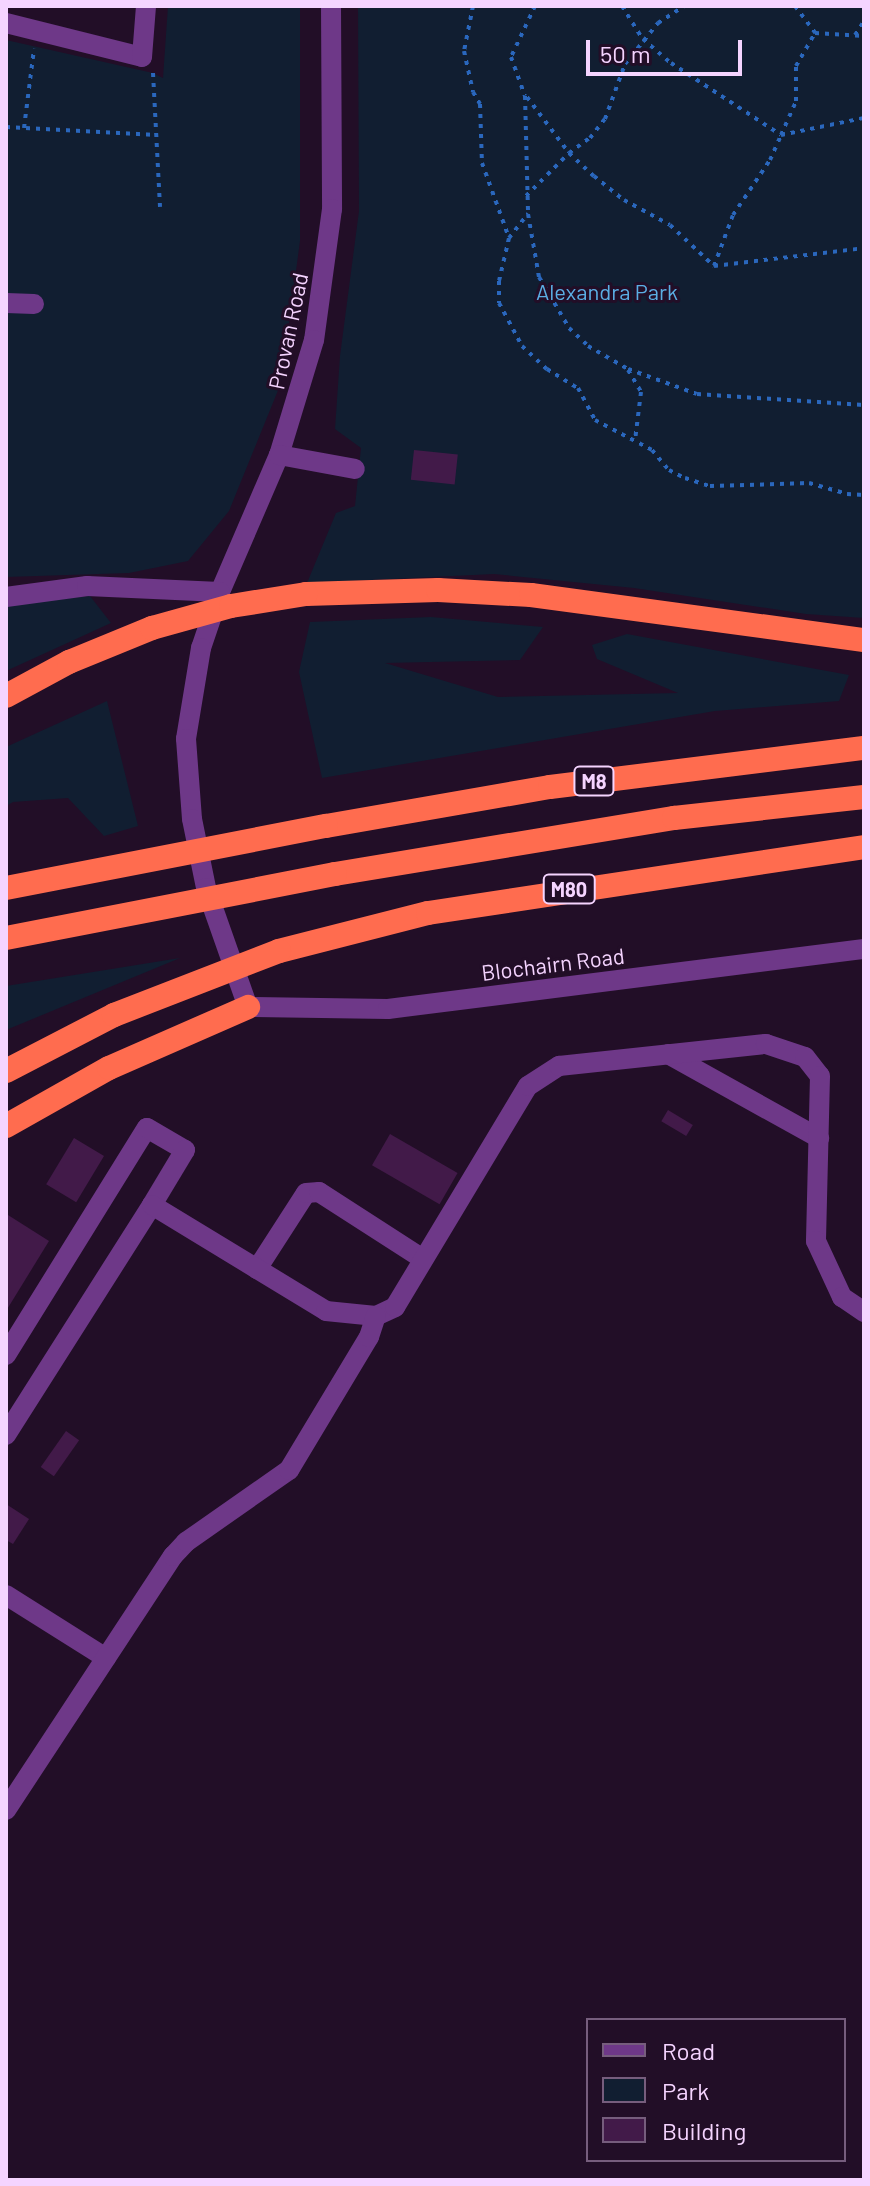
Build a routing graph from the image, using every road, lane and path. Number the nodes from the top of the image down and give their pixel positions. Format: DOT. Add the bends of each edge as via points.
graph roads {
  1 [pos="146,6"];
  2 [pos="331,6"];
  3 [pos="473,6"];
  4 [pos="535,6"];
  5 [pos="622,6"];
  6 [pos="684,6"];
  7 [pos="795,6"];
  8 [pos="864,21"];
  9 [pos="6,23"];
  10 [pos="36,31"];
  11 [pos="815,33"];
  12 [pos="855,35"];
  13 [pos="864,36"];
  14 [pos="643,39"];
  15 [pos="142,57"];
  16 [pos="525,96"];
  17 [pos="864,118"];
  18 [pos="6,127"];
  19 [pos="24,128"];
  20 [pos="157,135"];
  21 [pos="781,135"];
  22 [pos="569,153"];
  23 [pos="526,196"];
  24 [pos="160,207"];
  25 [pos="528,214"];
  26 [pos="509,238"];
  27 [pos="864,248"];
  28 [pos="714,266"];
  29 [pos="6,303"];
  30 [pos="34,304"];
  31 [pos="628,369"];
  32 [pos="864,405"];
  33 [pos="635,440"];
  34 [pos="279,455"];
  35 [pos="355,469"];
  36 [pos="864,495"];
  37 [pos="220,592"];
  38 [pos="6,597"];
  39 [pos="864,640"];
  40 [pos="6,696"];
  41 [pos="864,748"];
  42 [pos="864,797"];
  43 [pos="864,847"];
  44 [pos="6,888"];
  45 [pos="6,938"];
  46 [pos="864,949"];
  47 [pos="248,1007"];
  48 [pos="668,1054"];
  49 [pos="6,1071"];
  50 [pos="6,1126"];
  51 [pos="819,1138"];
  52 [pos="152,1205"];
  53 [pos="423,1259"];
  54 [pos="257,1269"];
  55 [pos="864,1312"];
  56 [pos="376,1316"];
  57 [pos="6,1355"];
  58 [pos="6,1435"];
  59 [pos="6,1595"];
  60 [pos="106,1658"];
  61 [pos="6,1810"];
  1 -- 15 [label="street"];
  2 -- 34 [label="street, Provan Road" via="332,209 324,286 314,340"];
  3 -- 26 [label="path" via="464,51 480,104 482,163"];
  4 -- 16 [label="path" via="511,57"];
  5 -- 14 [label="path"];
  6 -- 14 [label="path"];
  7 -- 11 [label="path"];
  8 -- 12 [label="path"];
  9 -- 10 [label="street"];
  10 -- 15 [label="street"];
  10 -- 19 [label="path"];
  11 -- 12 [label="path"];
  11 -- 21 [label="path" via="796,66 796,101"];
  12 -- 13 [label="path"];
  14 -- 21 [label="path"];
  14 -- 22 [label="path" via="625,64 605,119"];
  15 -- 20 [label="path" via="153,73"];
  16 -- 22 [label="path"];
  16 -- 23 [label="path"];
  17 -- 21 [label="path"];
  18 -- 19 [label="path"];
  19 -- 20 [label="path"];
  20 -- 24 [label="path"];
  21 -- 28 [label="path" via="733,215"];
  22 -- 23 [label="path"];
  22 -- 28 [label="path" via="624,200 670,225"];
  23 -- 25 [label="path"];
  25 -- 26 [label="path"];
  25 -- 31 [label="path" via="539,277 569,328"];
  26 -- 33 [label="path" via="498,293 514,335 547,369 578,388 595,420"];
  27 -- 28 [label="path"];
  29 -- 30 [label="street"];
  31 -- 32 [label="path" via="697,394"];
  31 -- 33 [label="path" via="641,392"];
  33 -- 36 [label="path" via="669,470 696,483 788,481"];
  34 -- 35 [label="street"];
  34 -- 37 [label="street, Provan Road"];
  37 -- 38 [label="street" via="87,586"];
  37 -- 47 [label="street, Provan Road" via="201,648 186,739 192,819 206,888"];
  39 -- 40 [label="highway, bridge" via="531,595 438,590 306,594 231,606 152,628 69,662"];
  41 -- 44 [label="highway, M8, bridge" via="550,787"];
  42 -- 45 [label="highway, M8, bridge" via="674,818 335,874"];
  43 -- 49 [label="highway, M80, bridge" via="459,908 279,951 114,1015"];
  46 -- 47 [label="street, Blochairn Road" via="388,1009"];
  47 -- 50 [label="highway" via="109,1068"];
  48 -- 51 [label="street"];
  48 -- 51 [label="street" via="766,1044 805,1057 820,1076"];
  48 -- 53 [label="street" via="559,1066 528,1086"];
  51 -- 55 [label="street" via="816,1241 842,1297"];
  52 -- 54 [label="street"];
  52 -- 57 [label="street" via="185,1150 147,1128"];
  52 -- 58 [label="street"];
  53 -- 54 [label="street" via="319,1192 306,1193"];
  53 -- 56 [label="street" via="395,1307"];
  54 -- 56 [label="street" via="326,1311"];
  56 -- 60 [label="street" via="369,1337 289,1470 186,1542"];
  59 -- 60 [label="street"];
  60 -- 61 [label="street"];
}
